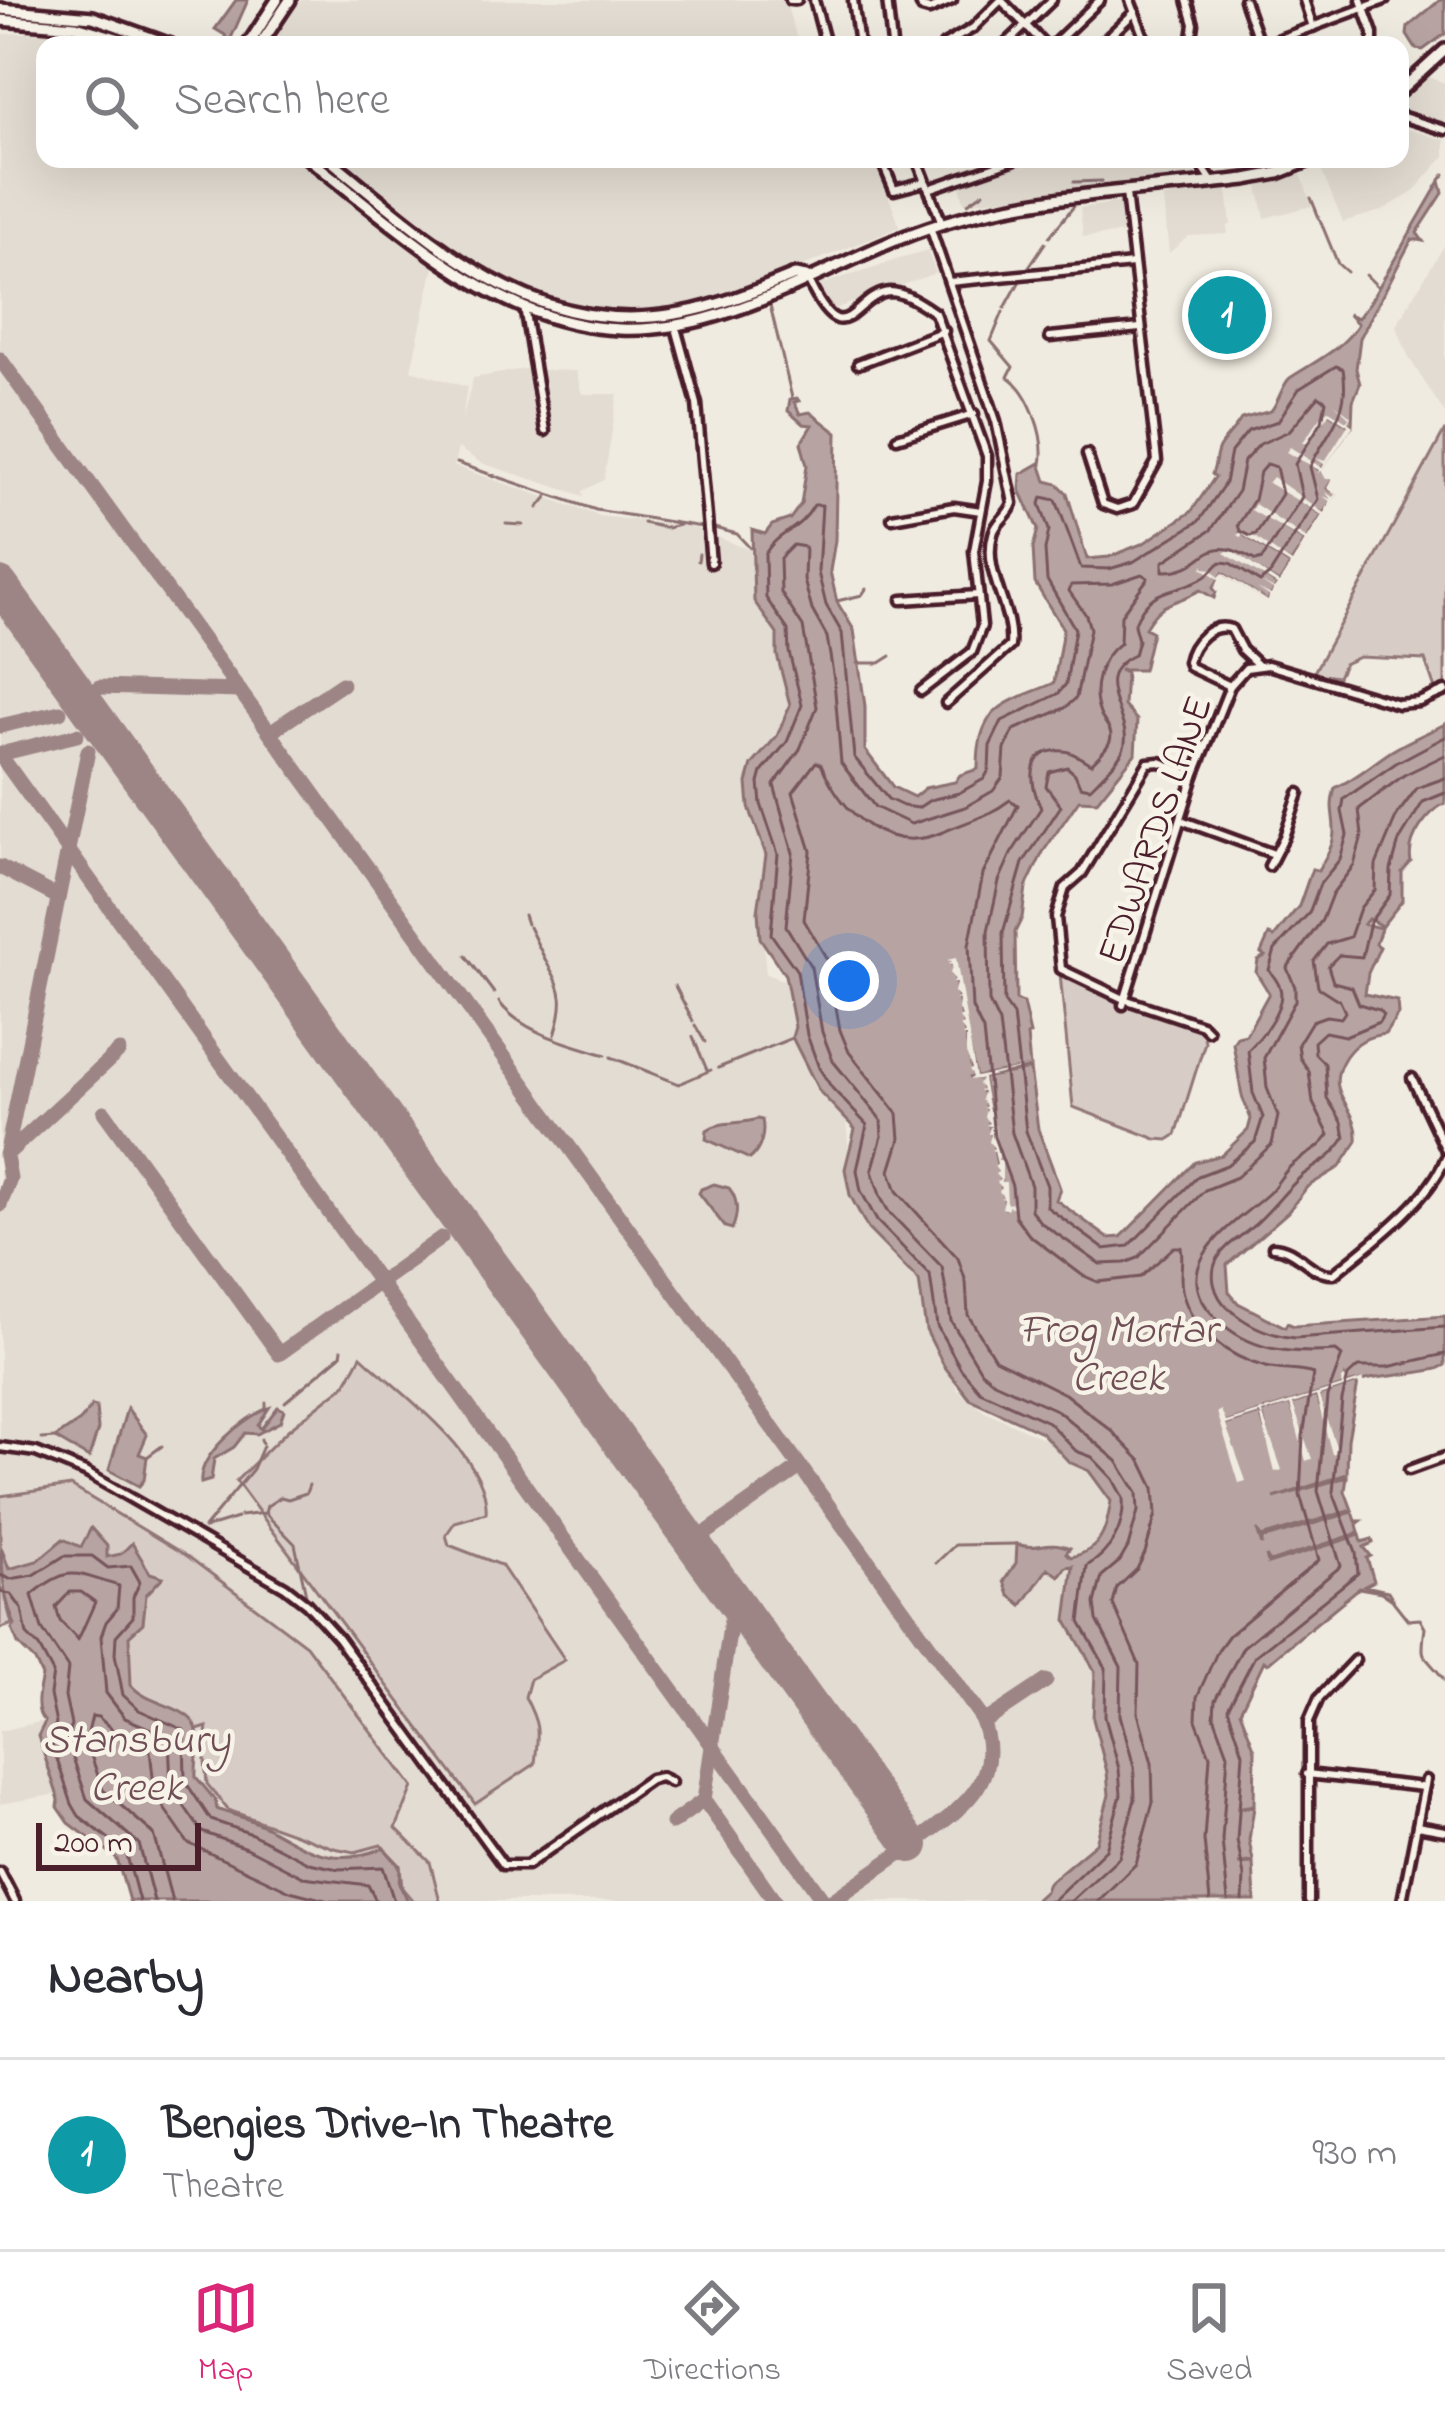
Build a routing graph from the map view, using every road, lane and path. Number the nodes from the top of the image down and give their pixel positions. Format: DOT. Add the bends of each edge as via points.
graph roads {
  1 [pos="278,0"];
  2 [pos="290,0"];
  3 [pos="814,0"];
  4 [pos="853,0"];
  5 [pos="887,0"];
  6 [pos="952,0"];
  7 [pos="1001,0"];
  8 [pos="1052,0"];
  9 [pos="1100,0"];
  10 [pos="1130,0"];
  11 [pos="1187,0"];
  12 [pos="1244,0"];
  13 [pos="1304,0"];
  14 [pos="1361,0"];
  15 [pos="1385,0"];
  16 [pos="920,4"];
  17 [pos="0,9"];
  18 [pos="1365,10"];
  19 [pos="1135,12"];
  20 [pos="0,20"];
  21 [pos="1025,25"];
  22 [pos="1313,27"];
  23 [pos="110,36"];
  24 [pos="147,36"];
  25 [pos="252,36"];
  26 [pos="266,36"];
  27 [pos="824,36"];
  28 [pos="858,36"];
  29 [pos="891,36"];
  30 [pos="959,36"];
  31 [pos="1013,36"];
  32 [pos="1038,36"];
  33 [pos="1059,36"];
  34 [pos="1110,36"];
  35 [pos="1144,36"];
  36 [pos="1192,36"];
  37 [pos="1258,36"];
  38 [pos="1288,36"];
  39 [pos="1373,36"];
  40 [pos="1445,50"];
  41 [pos="1409,83"];
  42 [pos="1409,119"];
  43 [pos="1445,130"];
  44 [pos="321,168"];
  45 [pos="340,168"];
  46 [pos="885,168"];
  47 [pos="920,168"];
  48 [pos="985,168"];
  49 [pos="1203,168"];
  50 [pos="1287,168"];
  51 [pos="1213,183"];
  52 [pos="927,185"];
  53 [pos="1126,193"];
  54 [pos="942,223"];
  55 [pos="930,227"];
  56 [pos="1133,264"];
  57 [pos="806,277"];
  58 [pos="949,282"];
  59 [pos="524,303"];
  60 [pos="674,320"];
  61 [pos="1140,328"];
  62 [pos="944,331"];
  63 [pos="1050,337"];
  64 [pos="858,364"];
  65 [pos="974,414"];
  66 [pos="544,431"];
  67 [pos="897,438"];
  68 [pos="1087,454"];
  69 [pos="980,511"];
  70 [pos="892,518"];
  71 [pos="711,563"];
  72 [pos="978,595"];
  73 [pos="902,600"];
  74 [pos="1258,665"];
  75 [pos="1230,686"];
  76 [pos="1445,691"];
  77 [pos="921,692"];
  78 [pos="946,703"];
  79 [pos="1194,776"];
  80 [pos="1298,793"];
  81 [pos="1180,820"];
  82 [pos="1274,854"];
  83 [pos="1269,866"];
  84 [pos="1124,1002"];
  85 [pos="1208,1031"];
  86 [pos="1412,1078"];
  87 [pos="1445,1148"];
  88 [pos="1445,1160"];
  89 [pos="1273,1247"];
  90 [pos="0,1447"];
  91 [pos="1445,1456"];
  92 [pos="1409,1470"];
  93 [pos="1355,1660"];
  94 [pos="1307,1774"];
  95 [pos="671,1782"];
  96 [pos="1417,1826"];
  97 [pos="1445,1832"];
  98 [pos="0,1872"];
  99 [pos="11,1900"];
  100 [pos="1309,1901"];
  101 [pos="1402,1901"];
  1 -- 25 [label="main road"];
  2 -- 26 [label="main road"];
  3 -- 27 [label="street"];
  4 -- 28 [label="street"];
  5 -- 29 [label="street"];
  6 -- 16 [label="street" via="936,10"];
  7 -- 21 [label="street"];
  7 -- 30 [label="street"];
  8 -- 21 [label="street"];
  9 -- 33 [label="street"];
  10 -- 19 [label="street"];
  11 -- 36 [label="street"];
  12 -- 37 [label="street"];
  13 -- 22 [label="street"];
  14 -- 18 [label="street"];
  15 -- 18 [label="street"];
  17 -- 24 [label="main road" via="103,19"];
  18 -- 22 [label="street"];
  18 -- 39 [label="street"];
  19 -- 34 [label="street"];
  19 -- 35 [label="street"];
  20 -- 23 [label="main road"];
  21 -- 31 [label="street"];
  21 -- 32 [label="street"];
  22 -- 38 [label="street"];
  40 -- 41 [label="main road"];
  42 -- 43 [label="street"];
  44 -- 59 [label="main road" via="460,275"];
  45 -- 59 [label="main road"];
  46 -- 52 [label="street" via="894,190"];
  47 -- 52 [label="street"];
  48 -- 52 [label="street"];
  49 -- 51 [label="street"];
  50 -- 51 [label="main road"];
  51 -- 53 [label="main road"];
  52 -- 54 [label="street"];
  53 -- 54 [label="main road"];
  53 -- 56 [label="street"];
  54 -- 55 [label="main road"];
  55 -- 57 [label="main road"];
  55 -- 58 [label="street"];
  56 -- 58 [label="street"];
  56 -- 61 [label="street"];
  57 -- 60 [label="main road" via="741,308"];
  57 -- 62 [label="street" via="828,314 852,316 892,292 932,311"];
  58 -- 78 [label="street" via="996,421 1013,503 994,527 990,561 1010,646"];
  59 -- 60 [label="main road" via="592,327"];
  59 -- 66 [label="street"];
  60 -- 71 [label="street" via="697,404"];
  61 -- 63 [label="street"];
  61 -- 68 [label="street" via="1157,460 1133,504 1103,504"];
  62 -- 64 [label="street"];
  62 -- 65 [label="street"];
  65 -- 67 [label="street"];
  65 -- 69 [label="street" via="987,456"];
  69 -- 70 [label="street" via="954,507"];
  69 -- 72 [label="street"];
  72 -- 73 [label="street"];
  72 -- 77 [label="street" via="976,646"];
  74 -- 75 [label="street, EDWARDS LANE"];
  74 -- 75 [label="street" via="1231,629 1211,629 1188,662"];
  74 -- 76 [label="street, EDWARDS LANE" via="1398,704"];
  75 -- 79 [label="street, EDWARDS LANE"];
  79 -- 81 [label="street, EDWARDS LANE"];
  79 -- 84 [label="street" via="1148,763 1058,908 1061,969"];
  80 -- 82 [label="street"];
  81 -- 82 [label="street"];
  81 -- 84 [label="street, EDWARDS LANE"];
  82 -- 83 [label="street"];
  84 -- 85 [label="street"];
  86 -- 87 [label="street"];
  88 -- 89 [label="street" via="1419,1200 1334,1274"];
  90 -- 95 [label="street" via="64,1462 296,1595 329,1627 503,1864 534,1862 650,1779"];
  91 -- 92 [label="street"];
  93 -- 94 [label="street" via="1312,1709"];
  94 -- 96 [label="street" via="1425,1783"];
  94 -- 100 [label="street"];
  96 -- 97 [label="street"];
  96 -- 101 [label="street"];
  98 -- 99 [label="street"];
}
